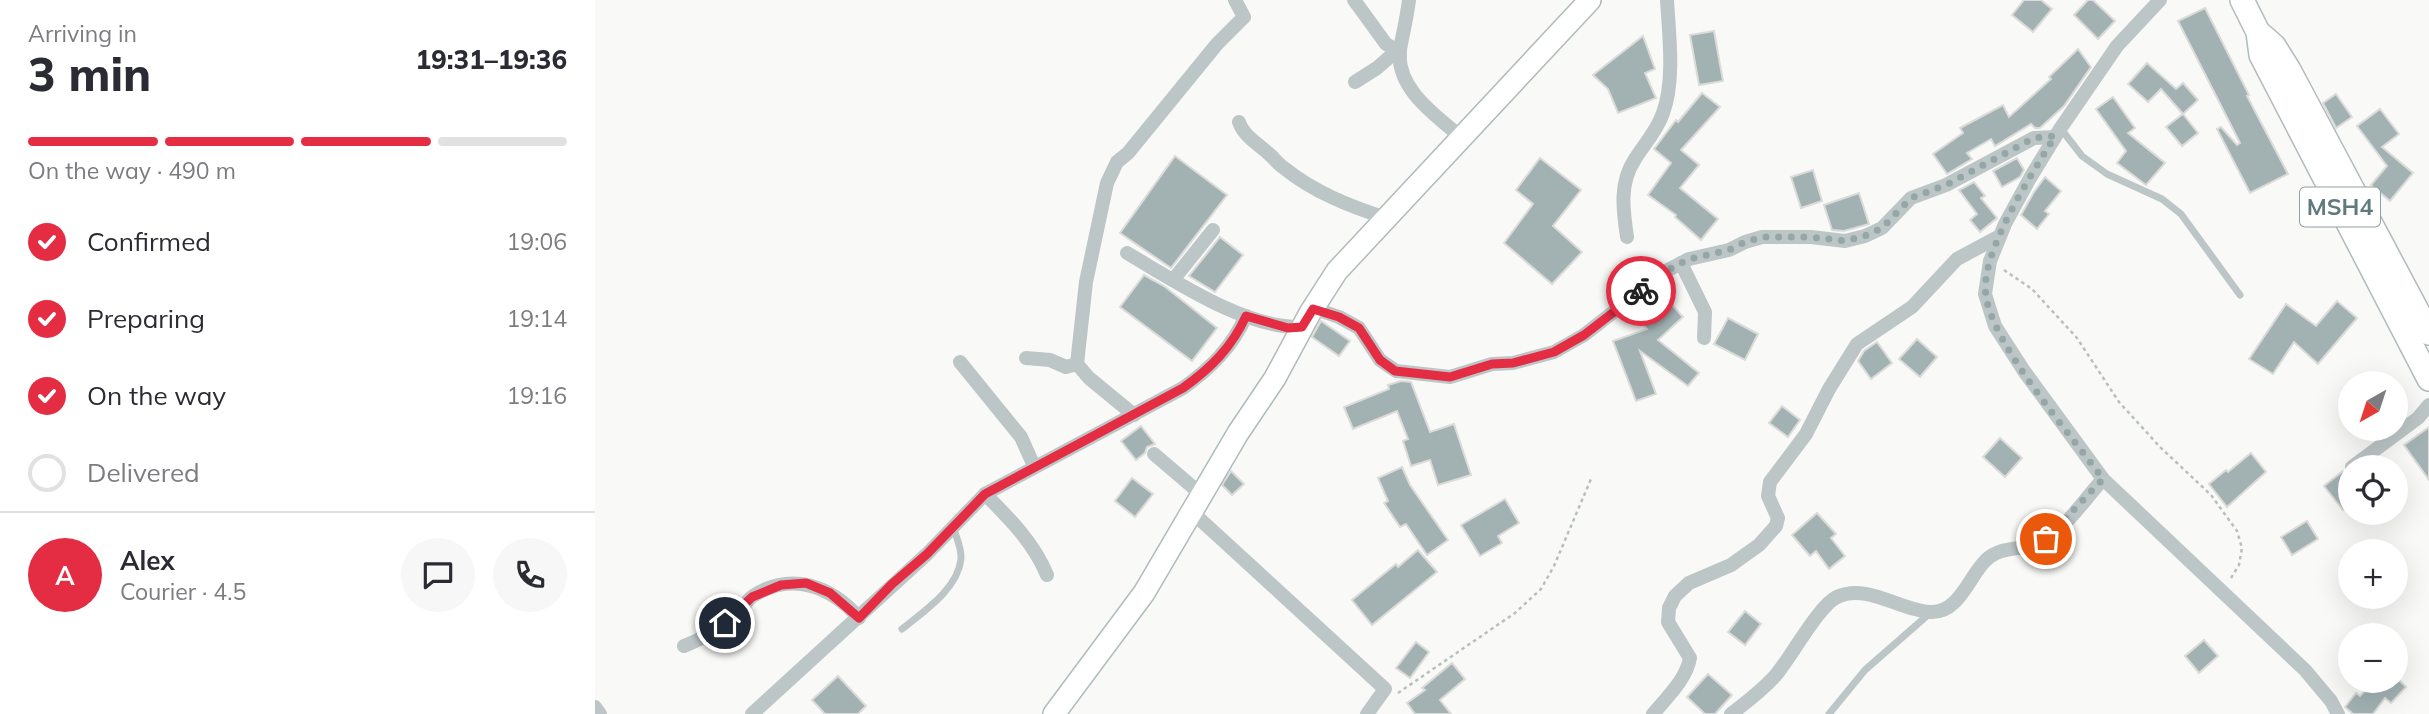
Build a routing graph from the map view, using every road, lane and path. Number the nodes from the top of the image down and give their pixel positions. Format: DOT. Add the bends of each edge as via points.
graph roads {
  1 [pos="1235,0"];
  2 [pos="1354,0"];
  3 [pos="1409,0"];
  4 [pos="1590,0"];
  5 [pos="1667,0"];
  6 [pos="2160,0"];
  7 [pos="2242,0"];
  8 [pos="2258,32"];
  9 [pos="1400,54"];
  10 [pos="1355,82"];
  11 [pos="1239,122"];
  12 [pos="2058,133"];
  13 [pos="1461,137"];
  14 [pos="1386,218"];
  15 [pos="1213,230"];
  16 [pos="2000,236"];
  17 [pos="1627,237"];
  18 [pos="1127,253"];
  19 [pos="1990,261"];
  20 [pos="1681,263"];
  21 [pos="1173,280"];
  22 [pos="2240,295"];
  23 [pos="1313,309"];
  24 [pos="1246,316"];
  25 [pos="1302,327"];
  26 [pos="2429,333"];
  27 [pos="1704,338"];
  28 [pos="1026,358"];
  29 [pos="960,362"];
  30 [pos="1077,364"];
  31 [pos="2429,379"];
  32 [pos="2429,405"];
  33 [pos="1134,415"];
  34 [pos="1154,454"];
  35 [pos="2367,455"];
  36 [pos="1034,466"];
  37 [pos="1591,479"];
  38 [pos="2103,479"];
  39 [pos="985,494"];
  40 [pos="1197,504"];
  41 [pos="953,526"];
  42 [pos="1047,575"];
  43 [pos="2223,591"];
  44 [pos="1931,612"];
  45 [pos="859,618"];
  46 [pos="902,629"];
  47 [pos="684,646"];
  48 [pos="1385,689"];
  49 [pos="595,707"];
  50 [pos="1374,711"];
  51 [pos="600,714"];
  52 [pos="752,714"];
  53 [pos="1054,714"];
  54 [pos="1653,714"];
  55 [pos="1731,714"];
  56 [pos="1829,714"];
  57 [pos="2338,714"];
  1 -- 30 [label="street" via="1244,17 1117,162 1107,183 1086,282"];
  2 -- 9 [label="street" via="1386,44"];
  3 -- 9 [label="street"];
  4 -- 13 [label="street"];
  5 -- 17 [label="street" via="1667,95 1663,113 1650,140 1633,160 1623,188"];
  6 -- 12 [label="street" via="2117,46"];
  7 -- 8 [label="main road, MSH4"];
  8 -- 26 [label="main road, MSH4" via="2274,46 2289,70"];
  8 -- 31 [label="main road, MSH4" via="2261,55"];
  9 -- 10 [label="street" via="1393,54"];
  9 -- 13 [label="street" via="1404,81"];
  11 -- 14 [label="street" via="1281,166 1307,184"];
  12 -- 16 [label="street"];
  12 -- 20 [label="street" via="2034,138 1946,185 1911,198 1882,228 1865,236 1845,241 1762,237"];
  12 -- 22 [label="lane" via="2107,174 2162,199 2181,214"];
  13 -- 14 [label="street"];
  14 -- 23 [label="street" via="1336,271"];
  15 -- 21 [label="street"];
  16 -- 19 [label="street"];
  16 -- 54 [label="street" via="1957,259 1912,307 1857,344 1806,434 1770,482 1768,496 1778,518 1776,526 1731,565 1689,583 1675,596 1668,622 1691,658 1681,680"];
  18 -- 21 [label="street"];
  19 -- 38 [label="street" via="1985,294 1995,326"];
  19 -- 43 [label="path" via="2032,289 2077,338 2119,402 2211,495 2237,531 2242,548 2239,565"];
  20 -- 23 [label="street" via="1554,352 1450,377 1395,371 1380,360 1359,328"];
  20 -- 27 [label="street" via="1705,312"];
  21 -- 24 [label="street"];
  23 -- 25 [label="street"];
  24 -- 25 [label="street" via="1288,328"];
  24 -- 33 [label="street" via="1223,354 1203,374"];
  25 -- 40 [label="street"];
  28 -- 30 [label="street" via="1066,367"];
  29 -- 36 [label="street" via="1021,437"];
  30 -- 33 [label="street"];
  32 -- 35 [label="street"];
  33 -- 36 [label="street"];
  34 -- 40 [label="street"];
  36 -- 39 [label="street"];
  37 -- 48 [label="path" via="1541,589 1515,613 1399,693"];
  38 -- 43 [label="street"];
  38 -- 44 [label="street" via="2046,539 2032,547 2000,550 1980,567 1954,602"];
  39 -- 41 [label="street"];
  39 -- 42 [label="street" via="1026,538"];
  40 -- 48 [label="street"];
  40 -- 53 [label="street" via="1144,593"];
  41 -- 45 [label="street"];
  41 -- 46 [label="lane" via="961,558 948,589"];
  43 -- 57 [label="street" via="2305,670"];
  44 -- 55 [label="street" via="1864,594 1833,598 1777,674"];
  44 -- 56 [label="lane" via="1865,670"];
  45 -- 47 [label="street" via="830,593 806,583 781,585 752,597 711,635"];
  45 -- 52 [label="street"];
  48 -- 50 [label="street"];
  49 -- 51 [label="street"];
}
